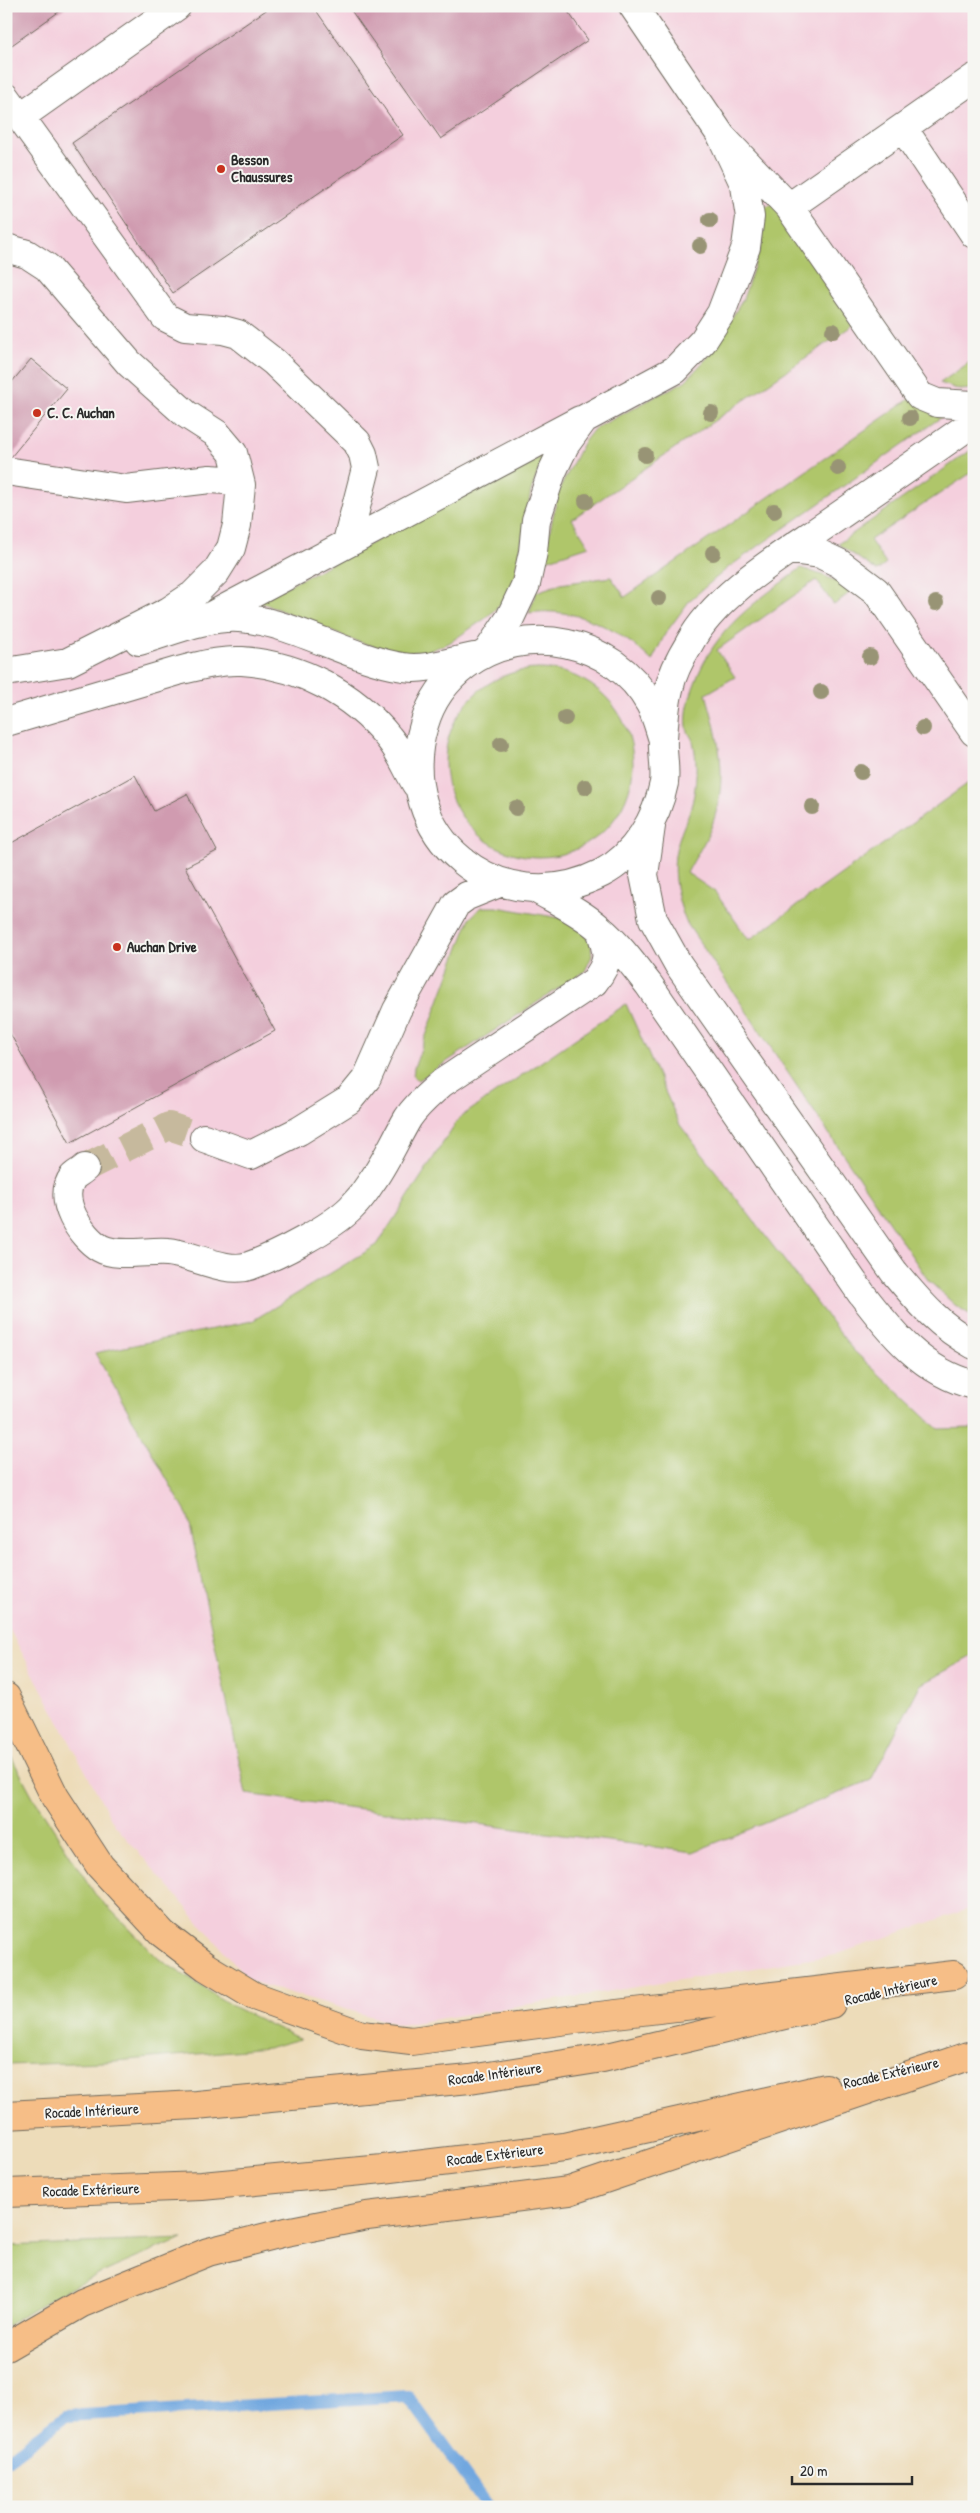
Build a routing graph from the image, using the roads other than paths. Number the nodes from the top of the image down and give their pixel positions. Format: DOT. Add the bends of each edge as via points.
graph roads {
  1 [pos="177,6"];
  2 [pos="633,6"];
  3 [pos="974,78"];
  4 [pos="13,107"];
  5 [pos="903,128"];
  6 [pos="722,137"];
  7 [pos="789,207"];
  8 [pos="974,234"];
  9 [pos="6,248"];
  10 [pos="974,405"];
  11 [pos="584,419"];
  12 [pos="974,422"];
  13 [pos="6,471"];
  14 [pos="241,486"];
  15 [pos="347,542"];
  16 [pos="790,550"];
  17 [pos="196,624"];
  18 [pos="483,653"];
  19 [pos="68,662"];
  20 [pos="6,672"];
  21 [pos="6,682"];
  22 [pos="6,722"];
  23 [pos="974,732"];
  24 [pos="663,740"];
  25 [pos="418,788"];
  26 [pos="652,820"];
  27 [pos="499,883"];
  28 [pos="538,890"];
  29 [pos="600,928"];
  30 [pos="204,1138"];
  31 [pos="85,1168"];
  32 [pos="974,1345"];
  33 [pos="974,1385"];
  34 [pos="6,1697"];
  35 [pos="964,1972"];
  36 [pos="971,2055"];
  37 [pos="6,2115"];
  38 [pos="6,2193"];
  39 [pos="6,2347"];
  1 -- 4 [label="street"];
  2 -- 6 [label="street"];
  3 -- 5 [label="street"];
  4 -- 15 [label="street" via="165,317 185,327 238,334 274,362 357,442 366,468"];
  5 -- 7 [label="street"];
  5 -- 8 [label="street"];
  6 -- 7 [label="street"];
  6 -- 11 [label="street" via="745,186 750,216 746,247 721,313 703,341 675,370"];
  7 -- 10 [label="street" via="920,396 937,403"];
  9 -- 14 [label="street" via="28,254 47,267 129,364 186,414 217,434 233,453"];
  11 -- 15 [label="street"];
  11 -- 18 [label="street" via="552,472 536,520 526,584 510,618"];
  12 -- 16 [label="street"];
  13 -- 14 [label="street" via="126,489 210,479 226,480"];
  14 -- 19 [label="street" via="233,540 216,572 193,595 169,612"];
  15 -- 17 [label="street"];
  16 -- 23 [label="street" via="820,554 839,563 876,592"];
  16 -- 24 [label="street" via="716,605 690,641 669,687"];
  17 -- 18 [label="street" via="236,618 263,621 347,653 404,668"];
  17 -- 19 [label="street"];
  18 -- 24 [label="street" via="524,640 561,641 597,653 627,674 650,704"];
  18 -- 25 [label="street" via="454,674 429,707 417,747"];
  19 -- 20 [label="street"];
  19 -- 21 [label="street"];
  22 -- 25 [label="street" via="178,671 206,664 241,661 288,670 336,689 360,706 391,740"];
  24 -- 26 [label="street" via="664,781"];
  25 -- 27 [label="street" via="433,828 461,861"];
  26 -- 28 [label="street" via="632,849 606,872 573,886"];
  26 -- 32 [label="street" via="644,875 653,919 678,964 894,1272 925,1309 950,1332"];
  27 -- 28 [label="street"];
  27 -- 30 [label="street" via="466,896 456,904 397,1010 367,1078 349,1100 299,1131 251,1155"];
  28 -- 29 [label="street"];
  29 -- 31 [label="street" via="606,959 604,969 594,982 442,1083 409,1117 371,1183 351,1209 269,1257 247,1267 228,1267 166,1252 133,1254 101,1249 85,1235 69,1207 67,1190 73,1177"];
  29 -- 33 [label="street" via="649,985 861,1293 892,1332 928,1366"];
  34 -- 35 [label="highway" via="55,1797 100,1866 163,1934 206,1967 254,1996 362,2035 411,2041"];
  35 -- 37 [label="highway, Rocade Intérieure" via="603,2058 480,2077 196,2105"];
  36 -- 38 [label="highway, Rocade Extérieure" via="564,2147 202,2186"];
  36 -- 39 [label="highway" via="569,2191 367,2216 208,2252 82,2303"];
}
